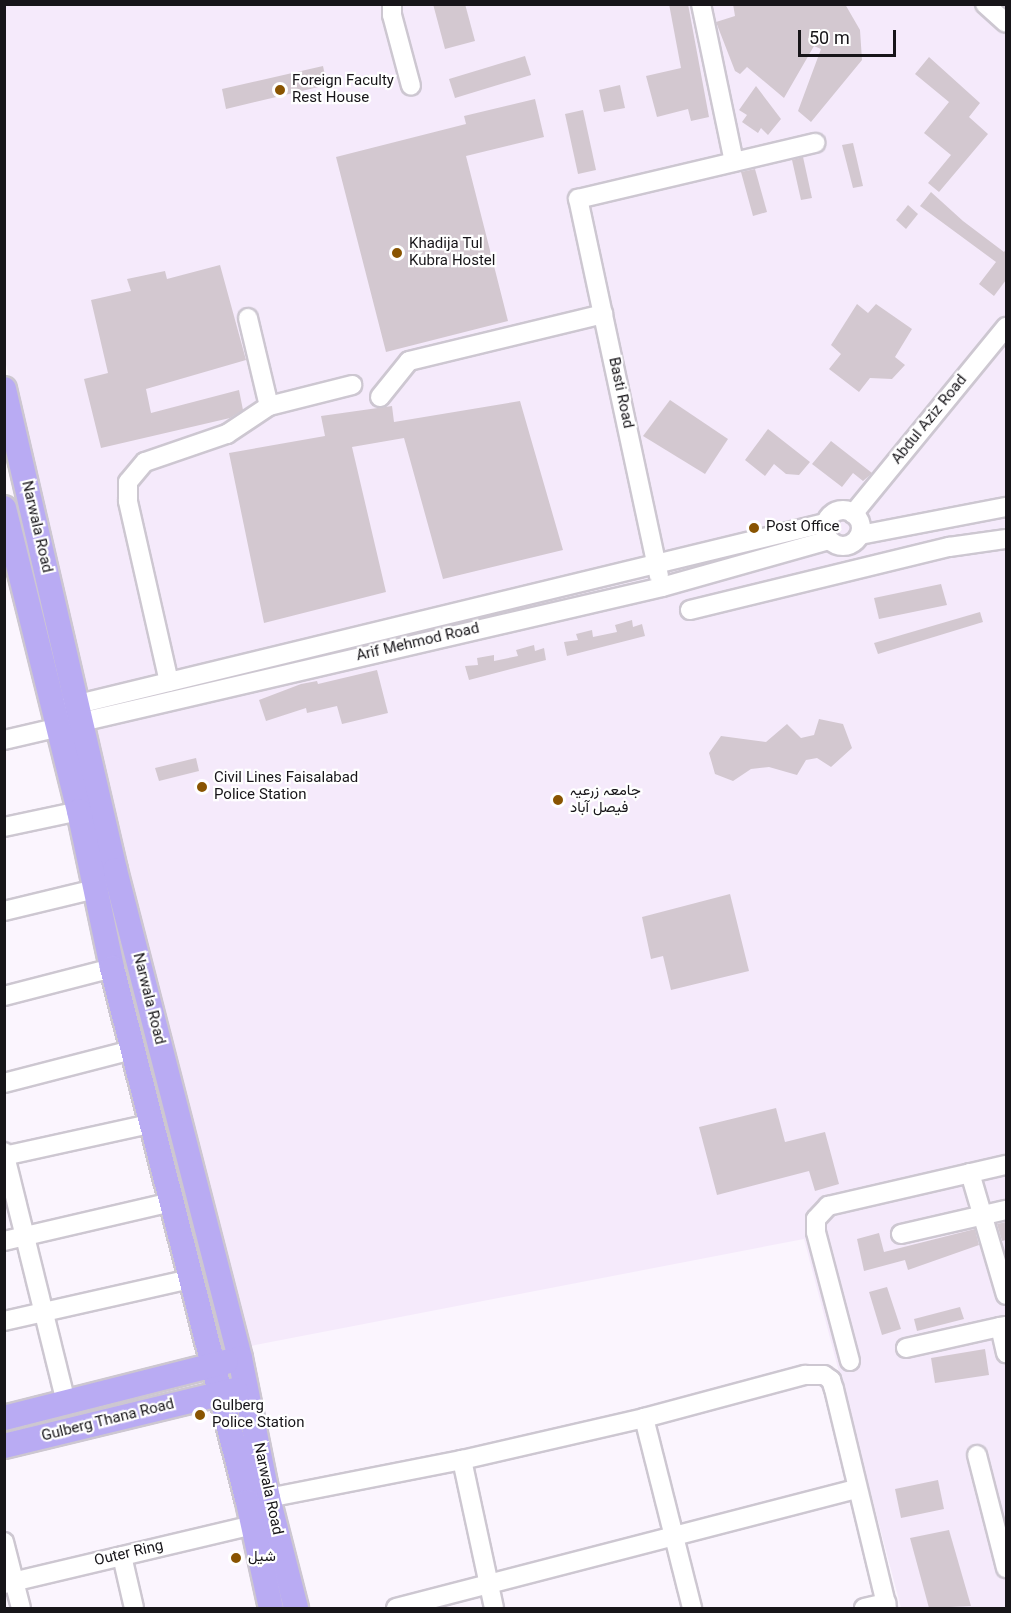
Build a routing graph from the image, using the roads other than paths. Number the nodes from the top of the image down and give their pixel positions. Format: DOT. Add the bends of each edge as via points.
graph roads {
  1 [pos="392,4"];
  2 [pos="701,4"];
  3 [pos="985,4"];
  4 [pos="1006,23"];
  5 [pos="411,86"];
  6 [pos="815,143"];
  7 [pos="734,162"];
  8 [pos="603,314"];
  9 [pos="248,318"];
  10 [pos="1006,327"];
  11 [pos="352,385"];
  12 [pos="4,389"];
  13 [pos="380,398"];
  14 [pos="269,406"];
  15 [pos="1006,507"];
  16 [pos="4,508"];
  17 [pos="854,514"];
  18 [pos="955,514"];
  19 [pos="827,531"];
  20 [pos="860,535"];
  21 [pos="1006,539"];
  22 [pos="961,545"];
  23 [pos="774,555"];
  24 [pos="657,564"];
  25 [pos="607,576"];
  26 [pos="14,577"];
  27 [pos="662,587"];
  28 [pos="781,587"];
  29 [pos="612,598"];
  30 [pos="690,610"];
  31 [pos="454,613"];
  32 [pos="458,634"];
  33 [pos="246,664"];
  34 [pos="169,682"];
  35 [pos="250,682"];
  36 [pos="79,713"];
  37 [pos="55,719"];
  38 [pos="4,740"];
  39 [pos="79,811"];
  40 [pos="4,827"];
  41 [pos="95,889"];
  42 [pos="4,911"];
  43 [pos="112,968"];
  44 [pos="4,996"];
  45 [pos="132,1050"];
  46 [pos="4,1083"];
  47 [pos="150,1124"];
  48 [pos="5,1154"];
  49 [pos="1006,1165"];
  50 [pos="970,1173"];
  51 [pos="171,1202"];
  52 [pos="1006,1210"];
  53 [pos="983,1215"];
  54 [pos="901,1234"];
  55 [pos="26,1237"];
  56 [pos="4,1241"];
  57 [pos="191,1279"];
  58 [pos="1006,1295"];
  59 [pos="43,1312"];
  60 [pos="4,1321"];
  61 [pos="1003,1327"];
  62 [pos="906,1348"];
  63 [pos="1006,1353"];
  64 [pos="240,1358"];
  65 [pos="850,1361"];
  66 [pos="212,1365"];
  67 [pos="246,1386"];
  68 [pos="220,1394"];
  69 [pos="66,1402"];
  70 [pos="4,1418"];
  71 [pos="644,1418"];
  72 [pos="4,1446"];
  73 [pos="977,1455"];
  74 [pos="462,1460"];
  75 [pos="856,1489"];
  76 [pos="268,1498"];
  77 [pos="253,1525"];
  78 [pos="673,1535"];
  79 [pos="4,1542"];
  80 [pos="122,1556"];
  81 [pos="1006,1568"];
  82 [pos="9,1583"];
  83 [pos="488,1584"];
  84 [pos="886,1606"];
  85 [pos="21,1608"];
  86 [pos="134,1608"];
  87 [pos="271,1608"];
  88 [pos="296,1608"];
  89 [pos="396,1608"];
  90 [pos="494,1608"];
  91 [pos="692,1608"];
  92 [pos="864,1608"];
  1 -- 5 [label="street"];
  2 -- 7 [label="street"];
  3 -- 4 [label="street"];
  6 -- 7 [label="street"];
  7 -- 8 [label="street, Basti Road" via="578,199"];
  8 -- 13 [label="street" via="409,361"];
  8 -- 24 [label="street, Basti Road"];
  9 -- 14 [label="street"];
  10 -- 17 [label="street, Abdul Aziz Road"];
  11 -- 14 [label="street"];
  12 -- 36 [label="main road, Narwala Road"];
  14 -- 34 [label="street" via="227,434 145,462 128,482 128,501"];
  15 -- 18 [label="street"];
  16 -- 26 [label="main road, Narwala Road"];
  17 -- 19 [label="street" via="837,511"];
  17 -- 20 [label="street" via="860,523"];
  18 -- 20 [label="street"];
  18 -- 22 [label="street"];
  19 -- 20 [label="street" via="846,546"];
  19 -- 23 [label="street, Arif Mehmod Road"];
  19 -- 24 [label="street"];
  21 -- 22 [label="street"];
  22 -- 28 [label="street"];
  23 -- 27 [label="street, Arif Mehmod Road"];
  23 -- 28 [label="street"];
  24 -- 25 [label="street"];
  24 -- 27 [label="street, Basti Road"];
  25 -- 29 [label="street"];
  25 -- 31 [label="street"];
  26 -- 37 [label="main road, Narwala Road"];
  27 -- 29 [label="street, Arif Mehmod Road"];
  28 -- 30 [label="street"];
  29 -- 32 [label="street, Arif Mehmod Road"];
  31 -- 32 [label="street"];
  31 -- 33 [label="street"];
  32 -- 35 [label="street, Arif Mehmod Road"];
  33 -- 34 [label="street"];
  33 -- 35 [label="street"];
  34 -- 36 [label="street"];
  35 -- 36 [label="street, Arif Mehmod Road"];
  36 -- 37 [label="street"];
  36 -- 64 [label="main road, Narwala Road"];
  37 -- 38 [label="street"];
  37 -- 39 [label="main road, Narwala Road"];
  39 -- 40 [label="street"];
  39 -- 41 [label="main road, Narwala Road"];
  41 -- 42 [label="street"];
  41 -- 43 [label="main road, Narwala Road"];
  43 -- 44 [label="street"];
  43 -- 45 [label="main road, Narwala Road"];
  45 -- 46 [label="street"];
  45 -- 47 [label="main road, Narwala Road"];
  47 -- 48 [label="street"];
  47 -- 51 [label="main road, Narwala Road"];
  48 -- 55 [label="street"];
  49 -- 50 [label="street"];
  50 -- 53 [label="street"];
  50 -- 65 [label="street" via="828,1206 816,1219 816,1232"];
  51 -- 55 [label="street"];
  51 -- 57 [label="main road, Narwala Road"];
  52 -- 53 [label="street"];
  53 -- 54 [label="street"];
  53 -- 58 [label="street"];
  55 -- 56 [label="street"];
  55 -- 59 [label="street"];
  57 -- 59 [label="street"];
  57 -- 66 [label="main road, Narwala Road"];
  59 -- 60 [label="street"];
  59 -- 69 [label="street"];
  61 -- 62 [label="street"];
  61 -- 63 [label="street"];
  64 -- 66 [label="main road, Gulberg Thana Road"];
  64 -- 67 [label="main road, Narwala Road"];
  66 -- 68 [label="main road, Narwala Road"];
  66 -- 69 [label="main road, Gulberg Thana Road"];
  67 -- 68 [label="main road, Gulberg Thana Road"];
  67 -- 76 [label="main road, Narwala Road"];
  68 -- 72 [label="main road, Gulberg Thana Road"];
  68 -- 77 [label="main road, Narwala Road"];
  69 -- 70 [label="main road, Gulberg Thana Road"];
  71 -- 74 [label="street"];
  71 -- 75 [label="street" via="805,1375 824,1375 834,1389"];
  71 -- 78 [label="street"];
  73 -- 81 [label="street"];
  74 -- 76 [label="street"];
  74 -- 83 [label="street"];
  75 -- 78 [label="street"];
  75 -- 84 [label="street"];
  76 -- 88 [label="main road, Narwala Road"];
  77 -- 80 [label="street, Outer Ring"];
  77 -- 87 [label="main road, Narwala Road"];
  78 -- 83 [label="street"];
  78 -- 91 [label="street"];
  79 -- 82 [label="street"];
  80 -- 82 [label="street, Outer Ring"];
  80 -- 86 [label="street"];
  82 -- 85 [label="street"];
  83 -- 89 [label="street"];
  83 -- 90 [label="street"];
  84 -- 92 [label="street"];
}
